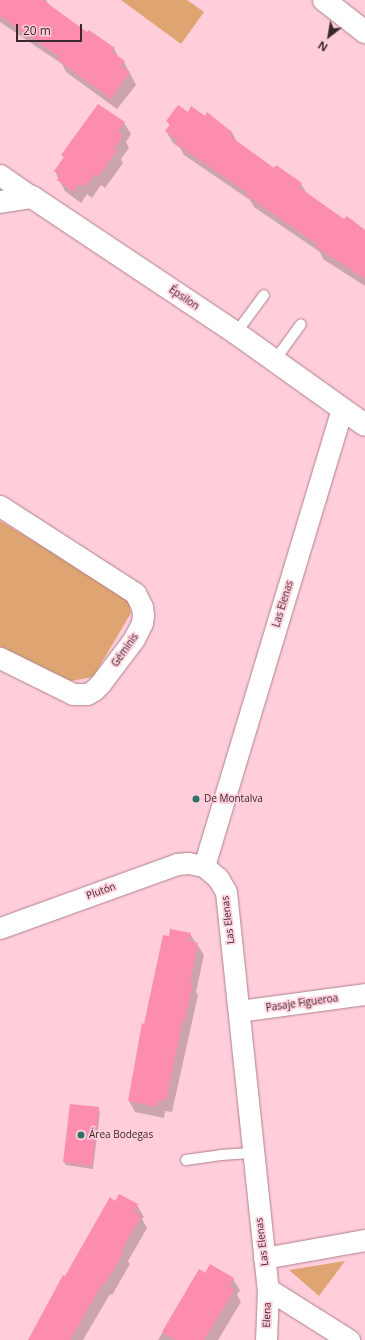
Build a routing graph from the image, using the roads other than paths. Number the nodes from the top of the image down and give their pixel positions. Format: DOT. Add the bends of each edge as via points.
graph roads {
  1 [pos="324,0"];
  2 [pos="365,32"];
  3 [pos="0,175"];
  4 [pos="32,197"];
  5 [pos="0,202"];
  6 [pos="264,295"];
  7 [pos="301,324"];
  8 [pos="236,333"];
  9 [pos="275,360"];
  10 [pos="342,409"];
  11 [pos="365,425"];
  12 [pos="0,506"];
  13 [pos="0,658"];
  14 [pos="204,866"];
  15 [pos="0,928"];
  16 [pos="365,994"];
  17 [pos="239,1011"];
  18 [pos="253,1153"];
  19 [pos="186,1160"];
  20 [pos="365,1240"];
  21 [pos="264,1258"];
  22 [pos="268,1289"];
  23 [pos="266,1340"];
  24 [pos="349,1340"];
  1 -- 2 [label="main road"];
  3 -- 4 [label="street, Épsilon"];
  4 -- 5 [label="main road"];
  4 -- 8 [label="main road, Épsilon"];
  6 -- 8 [label="lane"];
  7 -- 9 [label="lane"];
  8 -- 9 [label="main road, Épsilon"];
  9 -- 10 [label="main road, Épsilon"];
  10 -- 11 [label="main road, Épsilon"];
  10 -- 14 [label="street, Las Elenas"];
  12 -- 13 [label="street, Géminis" via="135,593 143,615 142,624 134,639 100,684 87,694 73,694"];
  14 -- 15 [label="street, Plutón" via="177,864"];
  14 -- 17 [label="street, Las Elenas" via="218,878 226,892"];
  16 -- 17 [label="street, Pasaje Figueroa"];
  17 -- 18 [label="street, Las Elenas"];
  18 -- 19 [label="lane"];
  18 -- 21 [label="street, Las Elenas"];
  20 -- 21 [label="street"];
  21 -- 22 [label="street, Las Elenas"];
  22 -- 23 [label="street, Elena"];
  22 -- 24 [label="street"];
}
